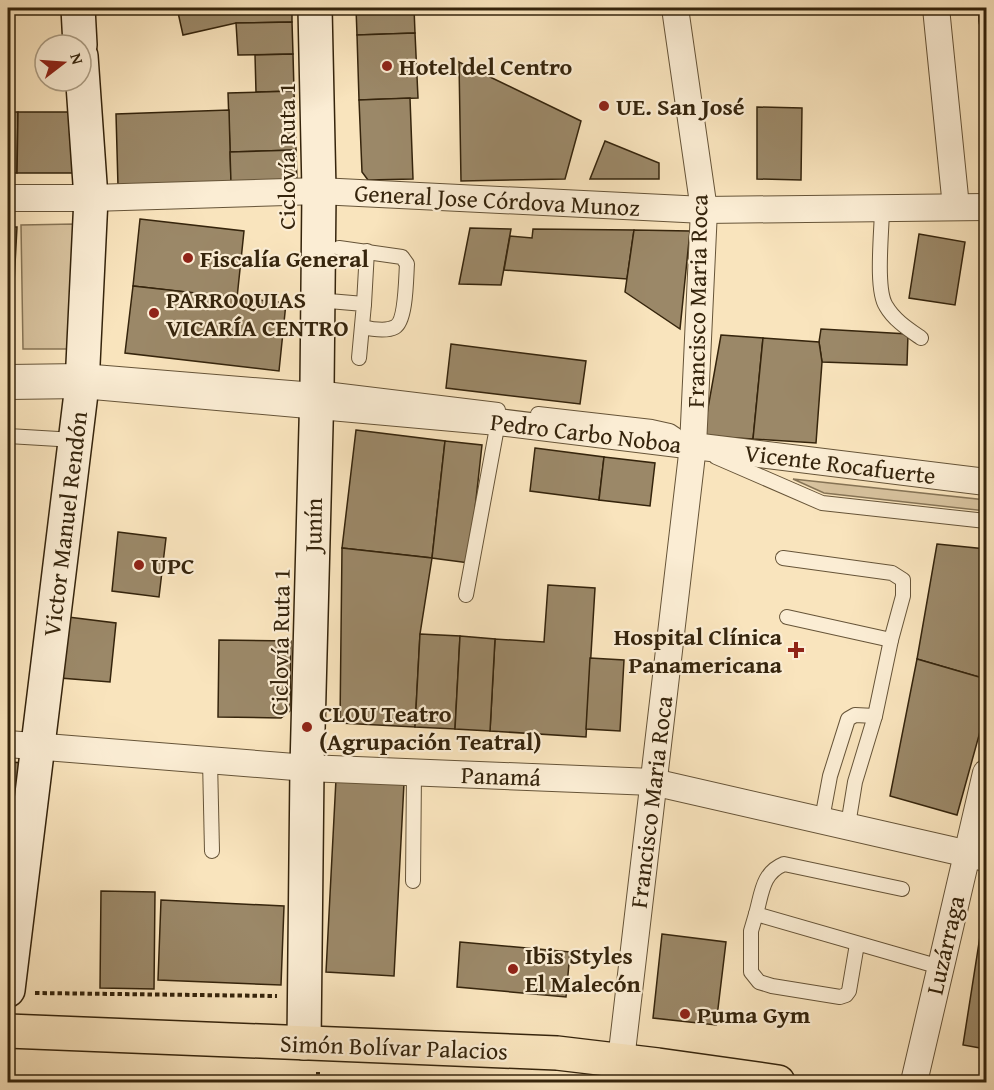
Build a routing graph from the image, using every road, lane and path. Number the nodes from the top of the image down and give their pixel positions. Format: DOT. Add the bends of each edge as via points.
graph roads {
  1 [pos="78,8"];
  2 [pos="315,8"];
  3 [pos="675,8"];
  4 [pos="936,8"];
  5 [pos="986,8"];
  6 [pos="987,21"];
  7 [pos="79,33"];
  8 [pos="84,93"];
  9 [pos="319,191"];
  10 [pos="8,198"];
  11 [pos="91,198"];
  12 [pos="956,207"];
  13 [pos="987,207"];
  14 [pos="882,208"];
  15 [pos="704,210"];
  16 [pos="339,248"];
  17 [pos="367,251"];
  18 [pos="318,300"];
  19 [pos="364,304"];
  20 [pos="362,327"];
  21 [pos="921,338"];
  22 [pos="359,358"];
  23 [pos="8,372"];
  24 [pos="82,378"];
  25 [pos="8,386"];
  26 [pos="316,397"];
  27 [pos="498,422"];
  28 [pos="8,436"];
  29 [pos="75,440"];
  30 [pos="693,446"];
  31 [pos="987,482"];
  32 [pos="987,521"];
  33 [pos="783,558"];
  34 [pos="466,595"];
  35 [pos="787,617"];
  36 [pos="891,640"];
  37 [pos="875,716"];
  38 [pos="23,745"];
  39 [pos="210,760"];
  40 [pos="307,768"];
  41 [pos="414,772"];
  42 [pos="987,773"];
  43 [pos="653,782"];
  44 [pos="822,819"];
  45 [pos="849,825"];
  46 [pos="212,851"];
  47 [pos="977,855"];
  48 [pos="413,881"];
  49 [pos="902,889"];
  50 [pos="756,914"];
  51 [pos="857,944"];
  52 [pos="940,967"];
  53 [pos="19,992"];
  54 [pos="288,996"];
  55 [pos="8,1031"];
  56 [pos="304,1043"];
  57 [pos="621,1060"];
  58 [pos="778,1083"];
  59 [pos="914,1083"];
  1 -- 7 [label="street"];
  2 -- 9 [label="street, Junín"];
  3 -- 15 [label="street, Francisco Maria Roca"];
  4 -- 12 [label="street"];
  5 -- 6 [label="lane"];
  8 -- 11 [label="street, Victor Manuel Rendón"];
  9 -- 11 [label="street, General Jose Córdova Munoz"];
  9 -- 15 [label="street, General Jose Córdova Munoz"];
  9 -- 18 [label="street, Junín"];
  10 -- 11 [label="street, General Jose Córdova Munoz"];
  11 -- 24 [label="street, Victor Manuel Rendón"];
  12 -- 13 [label="street, General Jose Córdova Munoz"];
  12 -- 14 [label="street, General Jose Córdova Munoz"];
  14 -- 15 [label="street, General Jose Córdova Munoz"];
  14 -- 21 [label="lane" via="880,279 885,305"];
  15 -- 30 [label="street, Francisco Maria Roca"];
  16 -- 17 [label="lane"];
  17 -- 19 [label="lane"];
  17 -- 20 [label="lane" via="402,257 407,264 402,320 388,329"];
  18 -- 19 [label="lane"];
  18 -- 26 [label="street, Junín"];
  19 -- 20 [label="lane"];
  20 -- 22 [label="lane"];
  23 -- 24 [label="lane, Pedro Carbo Noboa"];
  24 -- 25 [label="street, Pedro Carbo Noboa"];
  24 -- 26 [label="street, Pedro Carbo Noboa"];
  24 -- 29 [label="street, Victor Manuel Rendón"];
  26 -- 27 [label="street, Pedro Carbo Noboa"];
  26 -- 30 [label="lane, Pedro Carbo Noboa" via="652,427 670,431"];
  26 -- 40 [label="street, Junín"];
  27 -- 30 [label="street, Pedro Carbo Noboa"];
  27 -- 34 [label="lane"];
  28 -- 29 [label="lane"];
  29 -- 38 [label="street, Victor Manuel Rendón"];
  30 -- 31 [label="street, Vicente Rocafuerte"];
  30 -- 32 [label="lane" via="822,503"];
  30 -- 43 [label="street, Francisco Maria Roca"];
  33 -- 36 [label="lane" via="892,573 903,580 903,596"];
  35 -- 36 [label="lane"];
  36 -- 37 [label="lane"];
  37 -- 44 [label="lane" via="855,715 848,720 830,776"];
  37 -- 45 [label="lane" via="855,782"];
  38 -- 39 [label="street, Panamá"];
  38 -- 53 [label="street, Victor Manuel Rendón"];
  39 -- 40 [label="street, Panamá"];
  39 -- 46 [label="lane"];
  40 -- 41 [label="street, Panamá"];
  40 -- 56 [label="street, Junín"];
  41 -- 43 [label="street, Panamá"];
  41 -- 48 [label="lane"];
  42 -- 47 [label="street, Luzárraga"];
  43 -- 44 [label="street, Panamá"];
  43 -- 57 [label="street, Francisco Maria Roca"];
  44 -- 45 [label="street, Panamá"];
  45 -- 47 [label="street, Panamá"];
  47 -- 52 [label="street, Luzárraga"];
  49 -- 50 [label="lane" via="784,864 766,877"];
  50 -- 51 [label="lane"];
  50 -- 51 [label="lane" via="751,931 751,972 759,982 772,986 846,995"];
  51 -- 52 [label="lane"];
  52 -- 59 [label="street, Luzárraga"];
  53 -- 54 [label="path"];
  55 -- 56 [label="main road, Simón Bolívar Palacios"];
  56 -- 57 [label="main road, Simón Bolívar Palacios" via="557,1053"];
  57 -- 58 [label="main road, Simón Bolívar Palacios"];
}
